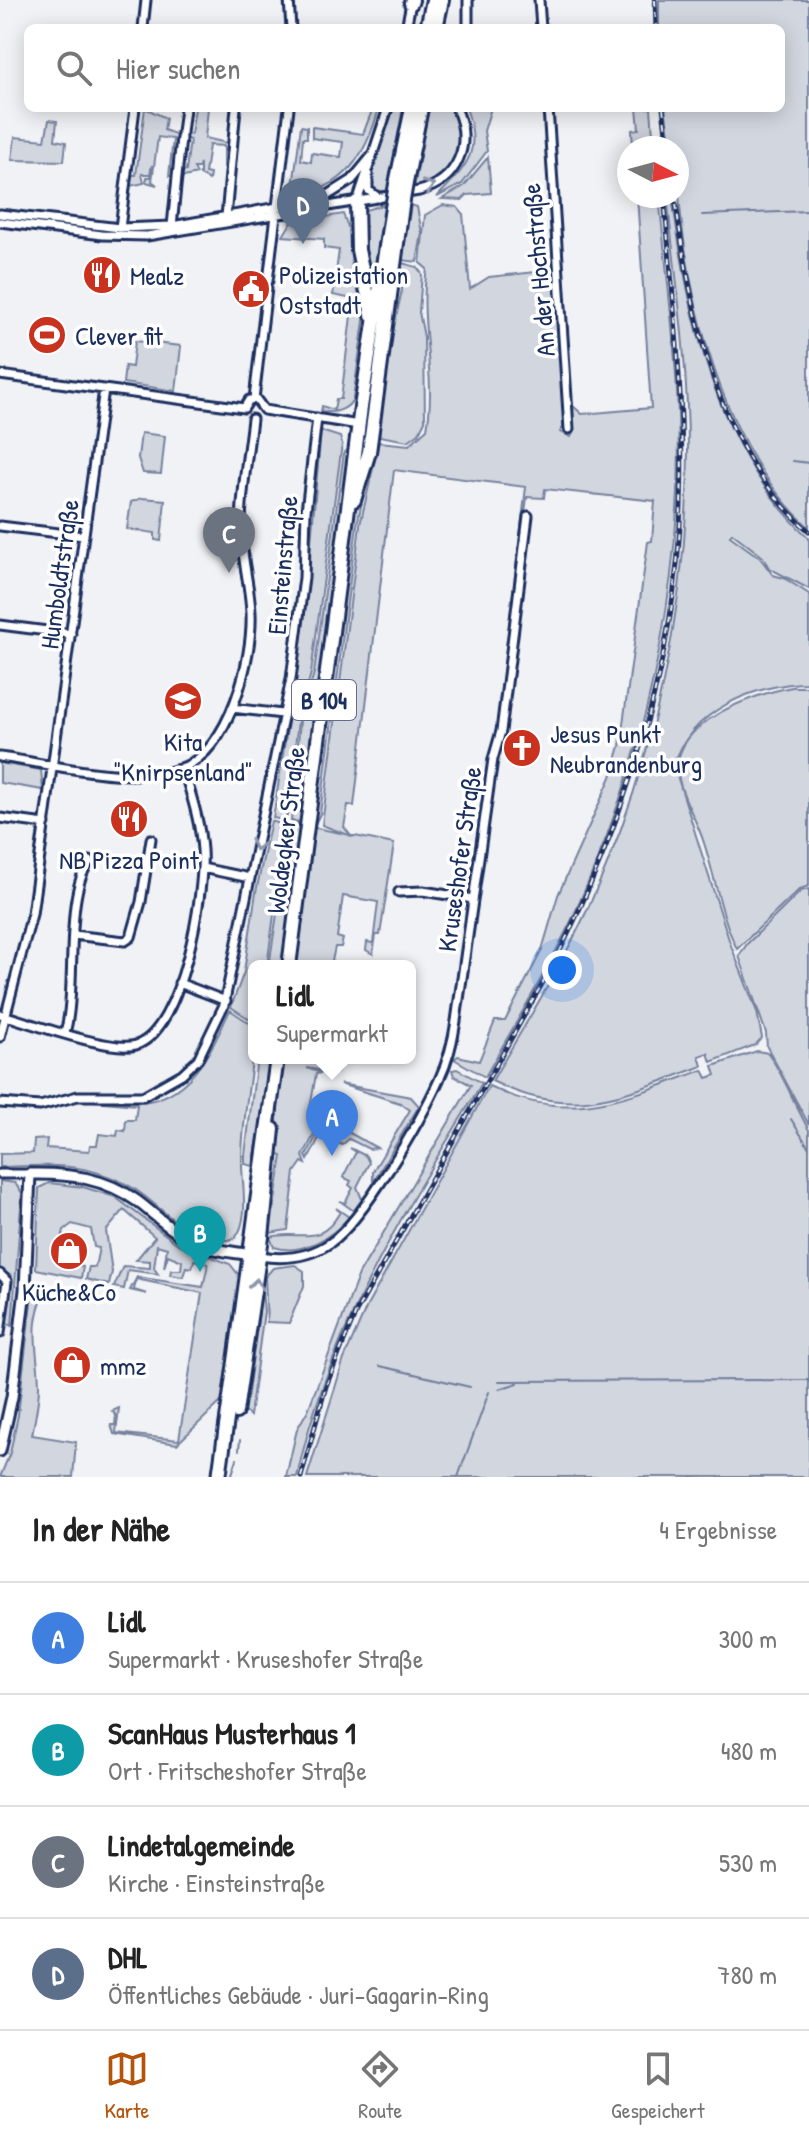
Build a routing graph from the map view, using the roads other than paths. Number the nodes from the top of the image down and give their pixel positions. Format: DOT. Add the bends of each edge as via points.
graph roads {
  1 [pos="146,0"];
  2 [pos="289,0"];
  3 [pos="433,0"];
  4 [pos="442,0"];
  5 [pos="468,0"];
  6 [pos="539,0"];
  7 [pos="411,1"];
  8 [pos="143,24"];
  9 [pos="291,24"];
  10 [pos="407,24"];
  11 [pos="428,24"];
  12 [pos="437,24"];
  13 [pos="468,24"];
  14 [pos="541,24"];
  15 [pos="134,112"];
  16 [pos="185,112"];
  17 [pos="236,112"];
  18 [pos="289,112"];
  19 [pos="387,112"];
  20 [pos="411,112"];
  21 [pos="420,112"];
  22 [pos="457,112"];
  23 [pos="548,112"];
  24 [pos="371,157"];
  25 [pos="401,184"];
  26 [pos="379,198"];
  27 [pos="357,202"];
  28 [pos="397,207"];
  29 [pos="276,213"];
  30 [pos="0,214"];
  31 [pos="226,217"];
  32 [pos="0,222"];
  33 [pos="172,226"];
  34 [pos="120,228"];
  35 [pos="375,326"];
  36 [pos="0,375"];
  37 [pos="104,389"];
  38 [pos="254,399"];
  39 [pos="244,408"];
  40 [pos="264,410"];
  41 [pos="317,418"];
  42 [pos="252,419"];
  43 [pos="366,426"];
  44 [pos="569,429"];
  45 [pos="528,516"];
  46 [pos="0,526"];
  47 [pos="84,536"];
  48 [pos="0,625"];
  49 [pos="71,634"];
  50 [pos="232,708"];
  51 [pos="282,714"];
  52 [pos="0,757"];
  53 [pos="53,764"];
  54 [pos="183,767"];
  55 [pos="0,818"];
  56 [pos="45,824"];
  57 [pos="151,839"];
  58 [pos="90,861"];
  59 [pos="202,868"];
  60 [pos="250,878"];
  61 [pos="399,892"];
  62 [pos="473,899"];
  63 [pos="73,935"];
  64 [pos="290,960"];
  65 [pos="179,983"];
  66 [pos="226,1001"];
  67 [pos="3,1015"];
  68 [pos="65,1033"];
  69 [pos="0,1037"];
  70 [pos="276,1064"];
  71 [pos="0,1103"];
  72 [pos="0,1174"];
  73 [pos="30,1174"];
  74 [pos="254,1255"];
  75 [pos="0,1274"];
  76 [pos="0,1331"];
  77 [pos="20,1331"];
  78 [pos="0,1451"];
  79 [pos="219,1477"];
  80 [pos="227,1477"];
  1 -- 8 [label="street"];
  2 -- 9 [label="street"];
  3 -- 11 [label="main road"];
  4 -- 12 [label="main road"];
  5 -- 13 [label="street"];
  6 -- 14 [label="street"];
  7 -- 10 [label="street"];
  15 -- 34 [label="street"];
  16 -- 33 [label="street"];
  17 -- 31 [label="street"];
  18 -- 29 [label="street"];
  19 -- 24 [label="street"];
  20 -- 25 [label="main road, Woldegker Straße / B 104"];
  21 -- 25 [label="main road, Woldegker Straße / B 104"];
  26 -- 22 [label="street, one-way" via="427,189 451,173 464,137"];
  23 -- 44 [label="street, An der Hochstraße"];
  24 -- 26 [label="street" via="366,183"];
  24 -- 27 [label="street"];
  24 -- 29 [label="street" via="336,192"];
  25 -- 28 [label="main road, Woldegker Straße / B 104, bridge"];
  26 -- 27 [label="street"];
  27 -- 29 [label="street"];
  27 -- 35 [label="main road" via="358,250"];
  28 -- 35 [label="main road, Woldegker Straße / B 104"];
  28 -- 43 [label="main road, Woldegker Straße / B 104"];
  29 -- 31 [label="street"];
  29 -- 32 [label="street" via="147,236"];
  29 -- 38 [label="street"];
  30 -- 34 [label="street"];
  31 -- 33 [label="street"];
  33 -- 34 [label="street"];
  35 -- 43 [label="main road, Woldegker Straße / B 104"];
  36 -- 37 [label="street"];
  37 -- 39 [label="street"];
  37 -- 47 [label="street, Humboldtstraße"];
  38 -- 39 [label="street"];
  38 -- 40 [label="street"];
  39 -- 42 [label="street"];
  40 -- 41 [label="street"];
  40 -- 42 [label="street"];
  41 -- 43 [label="street"];
  41 -- 51 [label="street, Einsteinstraße" via="299,623"];
  42 -- 50 [label="street, Einsteinstraße" via="241,523 251,631"];
  43 -- 64 [label="main road, Woldegker Straße / B 104" via="364,474 349,510"];
  45 -- 62 [label="street, Kruseshofer Straße"];
  46 -- 47 [label="street"];
  47 -- 49 [label="street, Humboldtstraße"];
  48 -- 49 [label="street"];
  49 -- 53 [label="street, Humboldtstraße"];
  50 -- 51 [label="street"];
  50 -- 54 [label="street, Einsteinstraße" via="210,744"];
  51 -- 60 [label="street, Einsteinstraße, one-way"];
  52 -- 53 [label="street"];
  53 -- 54 [label="street" via="129,774"];
  53 -- 56 [label="street, Humboldtstraße"];
  54 -- 59 [label="street" via="197,814"];
  55 -- 56 [label="street"];
  56 -- 67 [label="street, Humboldtstraße" via="27,944"];
  57 -- 63 [label="street" via="131,937 125,941"];
  58 -- 63 [label="street"];
  59 -- 60 [label="street"];
  59 -- 65 [label="street"];
  60 -- 66 [label="street, Einsteinstraße"];
  61 -- 62 [label="street"];
  62 -- 74 [label="street, Kruseshofer Straße" via="453,1039 423,1110 342,1234 307,1255"];
  63 -- 68 [label="street" via="73,995"];
  65 -- 66 [label="street"];
  65 -- 68 [label="street" via="159,1027 135,1046 117,1047"];
  66 -- 71 [label="street, Einsteinstraße" via="198,1059 143,1096 78,1096 40,1106"];
  67 -- 68 [label="street"];
  67 -- 69 [label="street, Humboldtstraße"];
  70 -- 74 [label="main road"];
  72 -- 73 [label="street"];
  73 -- 74 [label="street" via="65,1174 99,1182 128,1196 187,1239"];
  73 -- 77 [label="street"];
  74 -- 79 [label="main road"];
  80 -- 74 [label="main road, one-way"];
  75 -- 76 [label="street" via="7,1281"];
  76 -- 77 [label="street"];
  77 -- 78 [label="street"];
}
